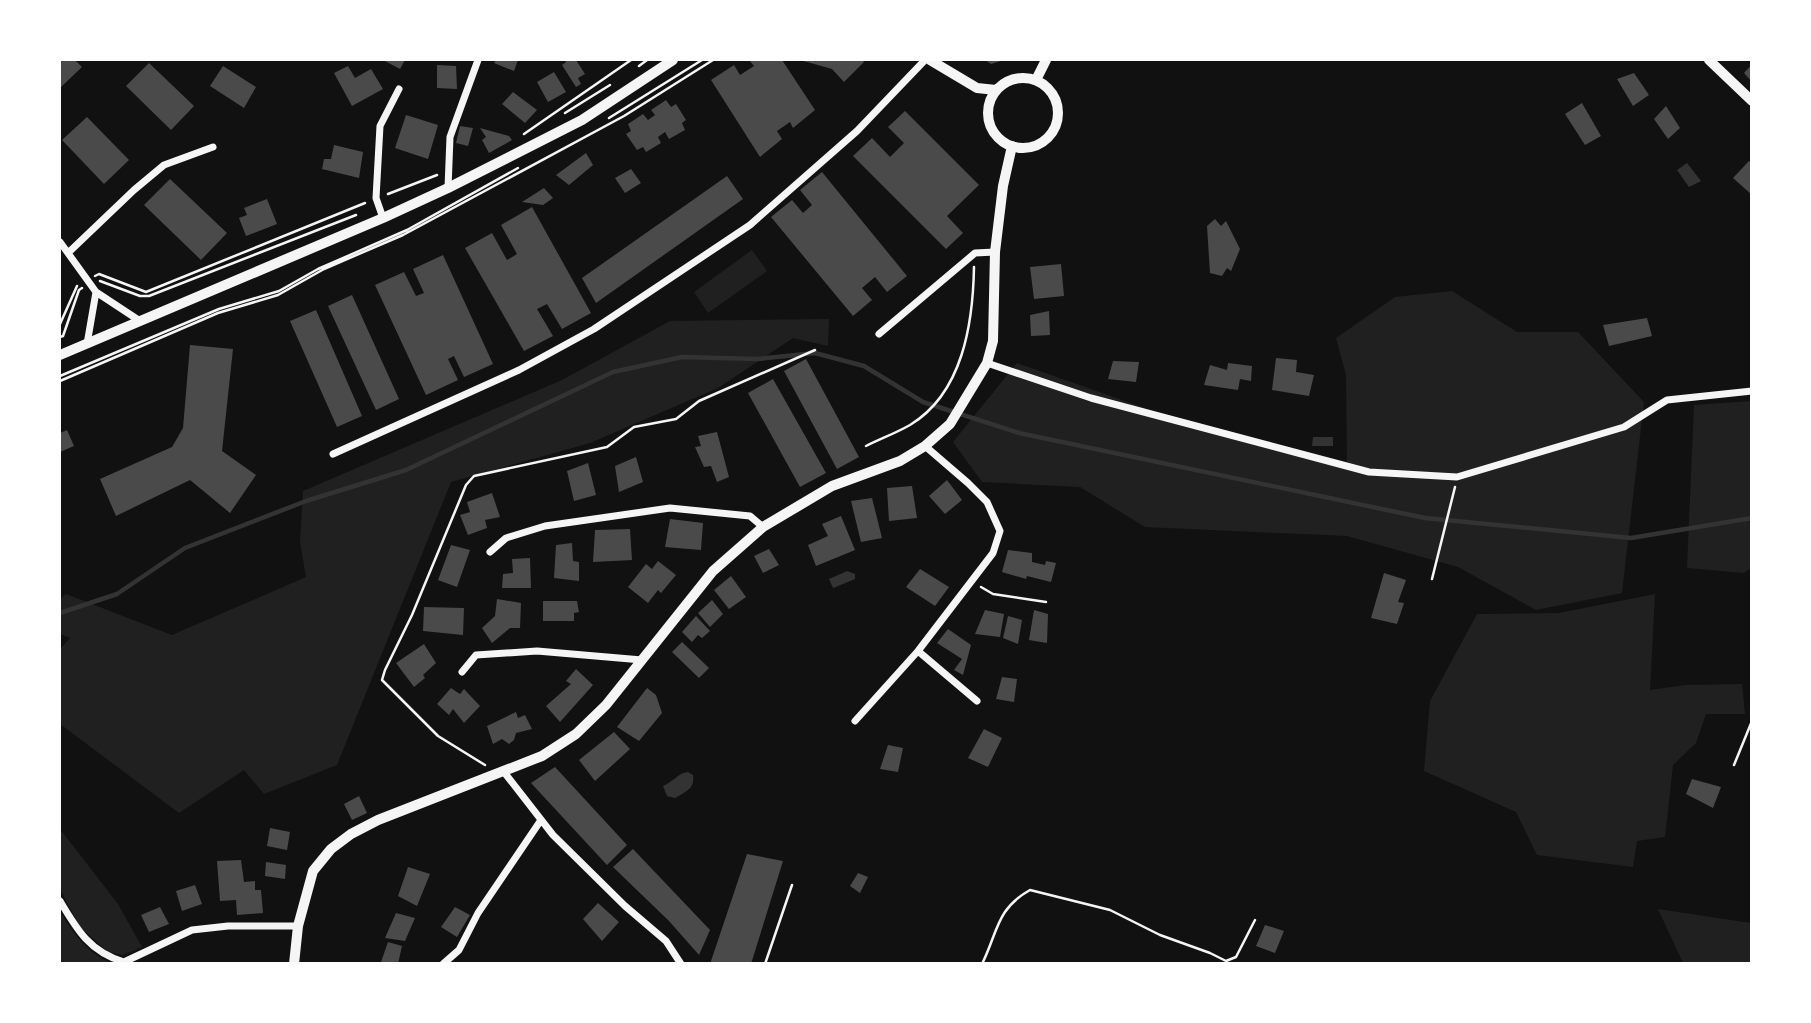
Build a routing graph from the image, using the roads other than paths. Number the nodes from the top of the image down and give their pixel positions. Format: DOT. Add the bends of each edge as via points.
graph roads {
  1 [pos="478,60"];
  2 [pos="673,60"];
  3 [pos="928,60"];
  4 [pos="1046,60"];
  5 [pos="1709,60"];
  6 [pos="1035,80"];
  7 [pos="977,88"];
  8 [pos="399,89"];
  9 [pos="996,90"];
  10 [pos="1752,101"];
  11 [pos="988,108"];
  12 [pos="1012,146"];
  13 [pos="213,147"];
  14 [pos="448,188"];
  15 [pos="381,214"];
  16 [pos="60,242"];
  17 [pos="995,252"];
  18 [pos="68,253"];
  19 [pos="96,292"];
  20 [pos="140,321"];
  21 [pos="880,334"];
  22 [pos="87,344"];
  23 [pos="60,355"];
  24 [pos="987,363"];
  25 [pos="1752,391"];
  26 [pos="925,446"];
  27 [pos="333,454"];
  28 [pos="763,527"];
  29 [pos="490,552"];
  30 [pos="918,651"];
  31 [pos="642,660"];
  32 [pos="462,672"];
  33 [pos="977,701"];
  34 [pos="855,721"];
  35 [pos="504,772"];
  36 [pos="541,820"];
  37 [pos="60,901"];
  38 [pos="298,926"];
  39 [pos="293,964"];
  40 [pos="443,964"];
  41 [pos="681,964"];
  1 -- 14 [label="street" via="450,137"];
  2 -- 14 [label="main road" via="582,120"];
  3 -- 7 [label="street"];
  3 -- 27 [label="street" via="857,131 750,225 594,329 519,370"];
  4 -- 6 [label="street"];
  5 -- 10 [label="street"];
  6 -- 9 [label="street" via="1014,79"];
  6 -- 12 [label="street" via="1045,85 1058,103 1057,125 1052,135 1034,147"];
  7 -- 9 [label="street"];
  7 -- 11 [label="street"];
  8 -- 15 [label="street" via="380,126 376,198"];
  9 -- 11 [label="street"];
  11 -- 12 [label="street" via="993,131"];
  12 -- 17 [label="street"];
  13 -- 18 [label="street" via="164,165"];
  14 -- 15 [label="main road"];
  15 -- 20 [label="main road"];
  16 -- 18 [label="street"];
  17 -- 21 [label="street" via="975,253"];
  17 -- 24 [label="street" via="993,341"];
  18 -- 19 [label="street"];
  19 -- 20 [label="street"];
  19 -- 22 [label="street"];
  20 -- 22 [label="main road"];
  22 -- 23 [label="main road"];
  24 -- 25 [label="street" via="1091,398 1368,471 1457,477 1623,427 1667,400"];
  24 -- 26 [label="street" via="950,424"];
  26 -- 28 [label="street" via="900,461 832,486"];
  26 -- 30 [label="street" via="987,502 1000,531 993,553"];
  28 -- 29 [label="street" via="750,516 670,508 545,526 506,538"];
  28 -- 31 [label="street" via="713,571"];
  30 -- 33 [label="street"];
  30 -- 34 [label="street"];
  31 -- 32 [label="street" via="537,652 476,655"];
  31 -- 35 [label="street" via="576,734 542,756"];
  35 -- 36 [label="street"];
  35 -- 38 [label="street" via="378,821 331,849 313,871"];
  36 -- 40 [label="street" via="478,913 459,950"];
  36 -- 41 [label="street" via="666,941"];
  37 -- 38 [label="street" via="75,928 104,956 124,962 192,930"];
  38 -- 39 [label="street"];
}
